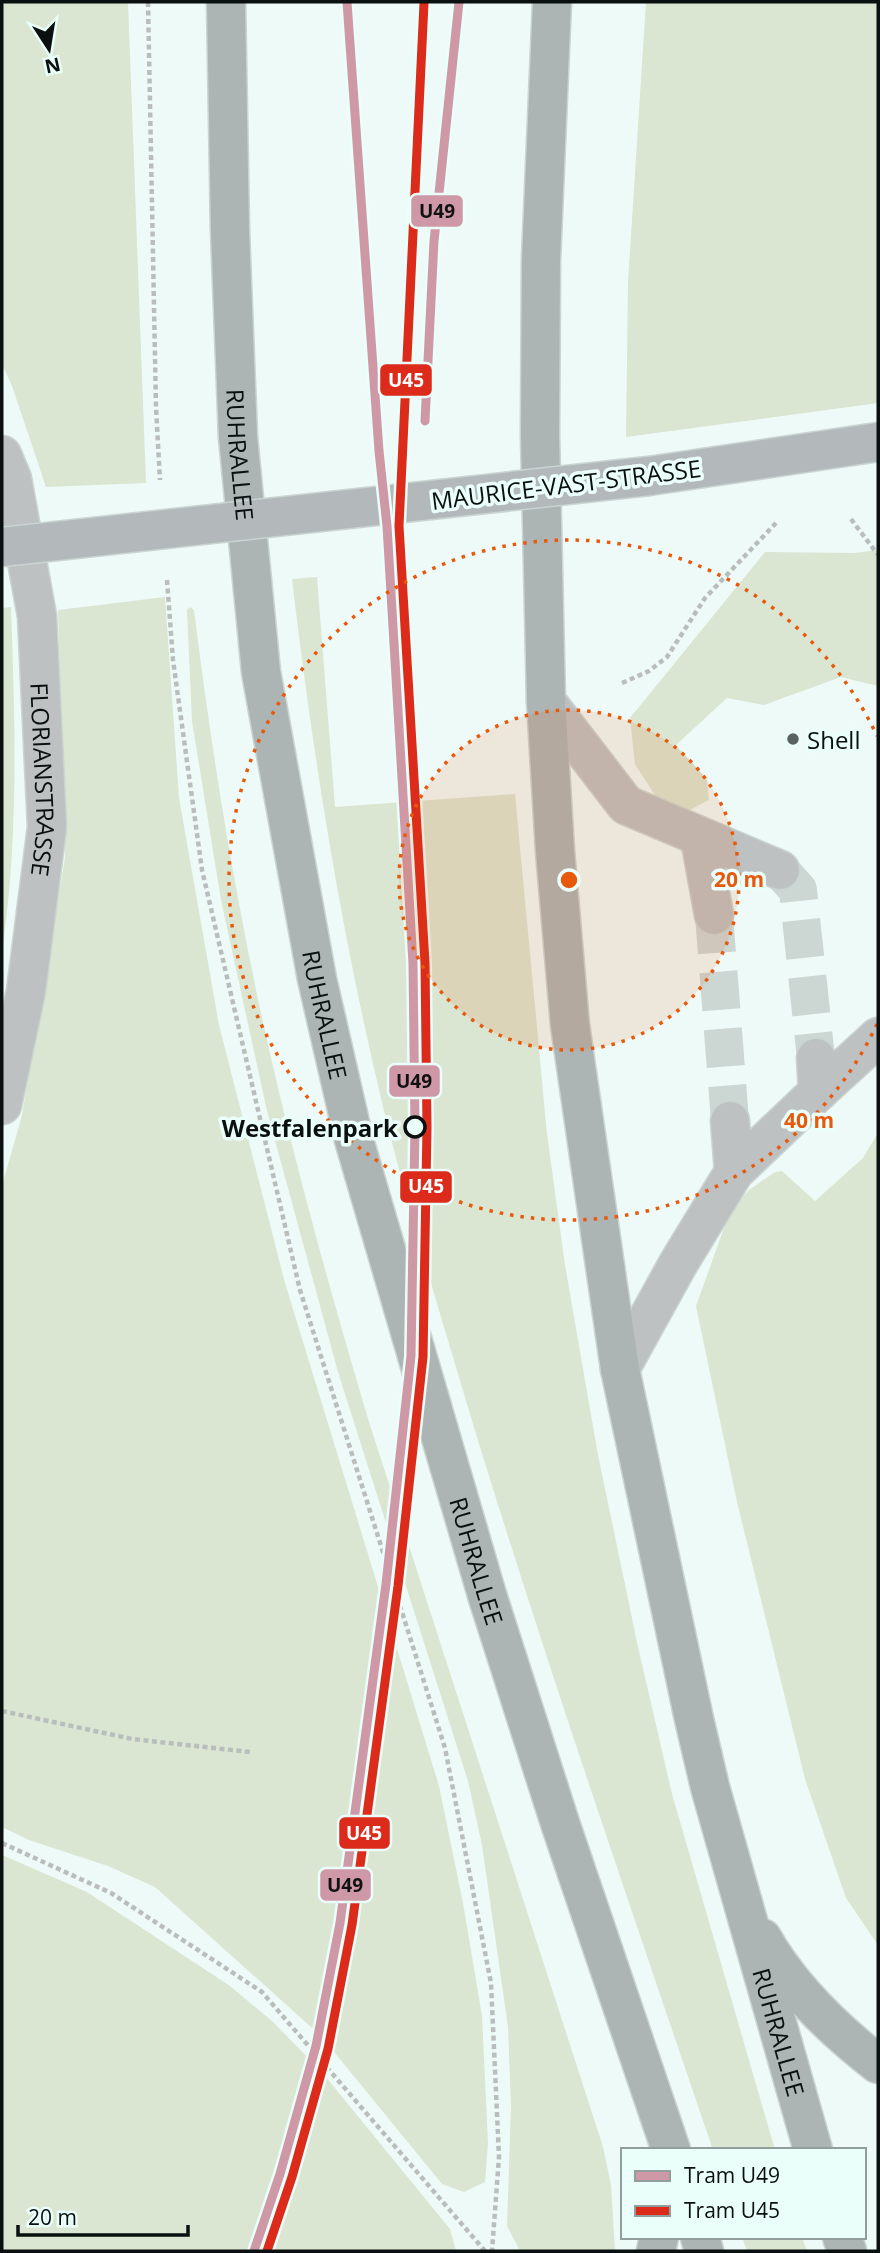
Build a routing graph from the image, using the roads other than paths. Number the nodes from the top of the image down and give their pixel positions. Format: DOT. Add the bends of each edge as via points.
graph roads {
  1 [pos="226,2"];
  2 [pos="552,2"];
  3 [pos="878,442"];
  4 [pos="2,455"];
  5 [pos="2,547"];
  6 [pos="546,701"];
  7 [pos="700,838"];
  8 [pos="780,870"];
  9 [pos="714,915"];
  10 [pos="878,1037"];
  11 [pos="2,1105"];
  12 [pos="730,1121"];
  13 [pos="734,1172"];
  14 [pos="620,1369"];
  15 [pos="742,1900"];
  16 [pos="878,2064"];
  17 [pos="667,2144"];
  18 [pos="812,2148"];
  1 -- 17 [label="highway, RUHRALLEE" via="238,437 261,673 317,979 354,1140 487,1595"];
  2 -- 6 [label="highway, RUHRALLEE" via="541,260"];
  3 -- 5 [label="main road, MAURICE-VAST-STRASSE, bridge" via="649,476"];
  4 -- 11 [label="street, FLORIANSTRASSE" via="12,479 37,616 47,827 26,991"];
  6 -- 7 [label="street" via="626,805"];
  6 -- 14 [label="highway, RUHRALLEE" via="570,1025"];
  7 -- 8 [label="street"];
  7 -- 9 [label="street"];
  10 -- 13 [label="street" via="817,1075"];
  12 -- 13 [label="street"];
  13 -- 14 [label="street"];
  14 -- 15 [label="highway, RUHRALLEE" via="694,1719"];
  15 -- 16 [label="highway" via="770,1952 803,1996 837,2032"];
  15 -- 18 [label="highway, RUHRALLEE"];
}
